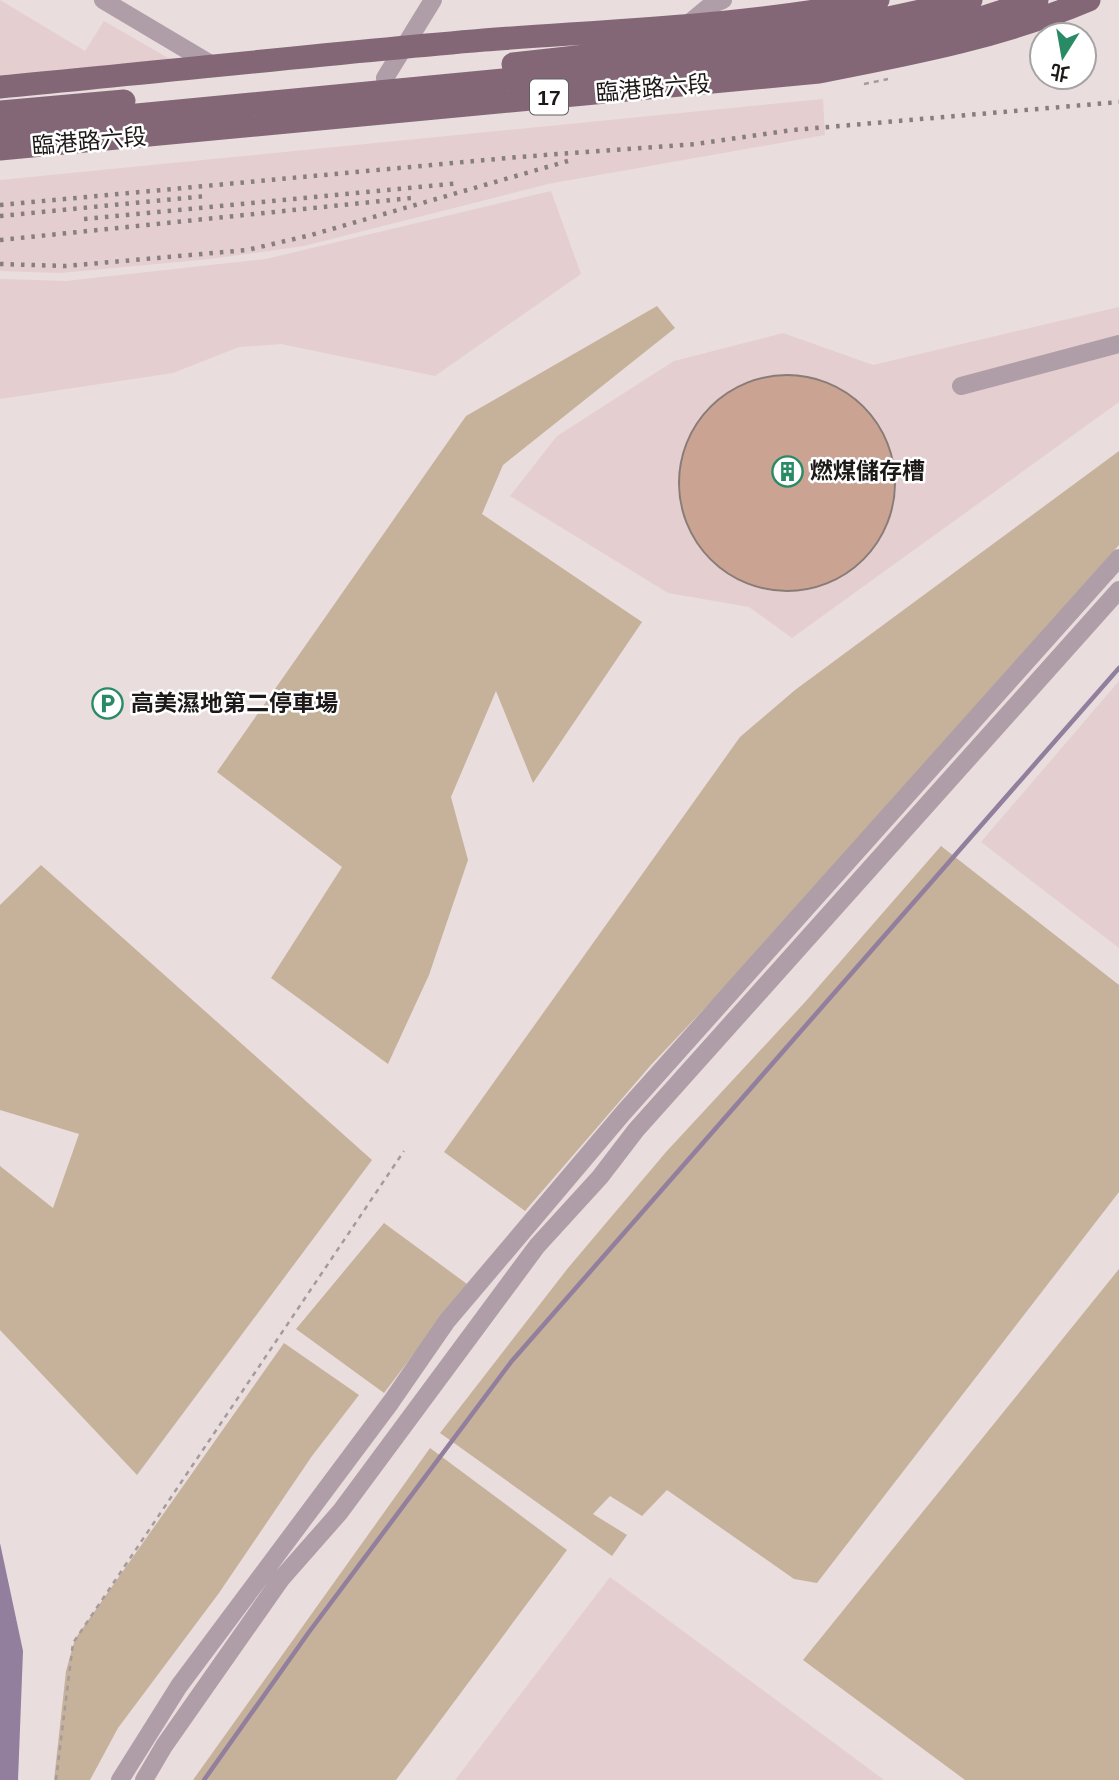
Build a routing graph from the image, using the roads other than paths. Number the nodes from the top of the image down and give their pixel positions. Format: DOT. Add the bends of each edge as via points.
graph roads {
  1 [pos="103,0"];
  2 [pos="433,0"];
  3 [pos="878,0"];
  4 [pos="971,0"];
  5 [pos="1037,0"];
  6 [pos="1089,0"];
  7 [pos="714,2"];
  8 [pos="688,24"];
  9 [pos="405,47"];
  10 [pos="214,66"];
  11 [pos="0,87"];
  12 [pos="386,94"];
  13 [pos="0,112"];
  14 [pos="0,128"];
  15 [pos="0,149"];
  16 [pos="1119,344"];
  17 [pos="961,386"];
  18 [pos="1119,558"];
  19 [pos="1119,590"];
  20 [pos="897,805"];
  21 [pos="913,820"];
  22 [pos="120,1780"];
  23 [pos="144,1780"];
  1 -- 10 [label="street"];
  2 -- 9 [label="street"];
  3 -- 8 [label="main road"];
  4 -- 12 [label="main road, 臨港路六段 / 17" via="847,27"];
  5 -- 12 [label="main road, 臨港路六段 / 17" via="953,27 868,45"];
  6 -- 12 [label="main road, 臨港路六段 / 17" via="943,48 819,72"];
  7 -- 8 [label="street"];
  8 -- 9 [label="main road"];
  9 -- 10 [label="main road"];
  9 -- 12 [label="street"];
  10 -- 11 [label="main road"];
  12 -- 13 [label="main road, 臨港路六段 / 17"];
  12 -- 14 [label="main road, 臨港路六段 / 17"];
  12 -- 15 [label="main road, 臨港路六段 / 17"];
  16 -- 17 [label="street"];
  18 -- 20 [label="street"];
  19 -- 21 [label="street"];
  20 -- 21 [label="street"];
  20 -- 22 [label="street" via="624,1112 447,1321 187,1675"];
  21 -- 23 [label="street" via="537,1247 340,1512 281,1579"];
}
